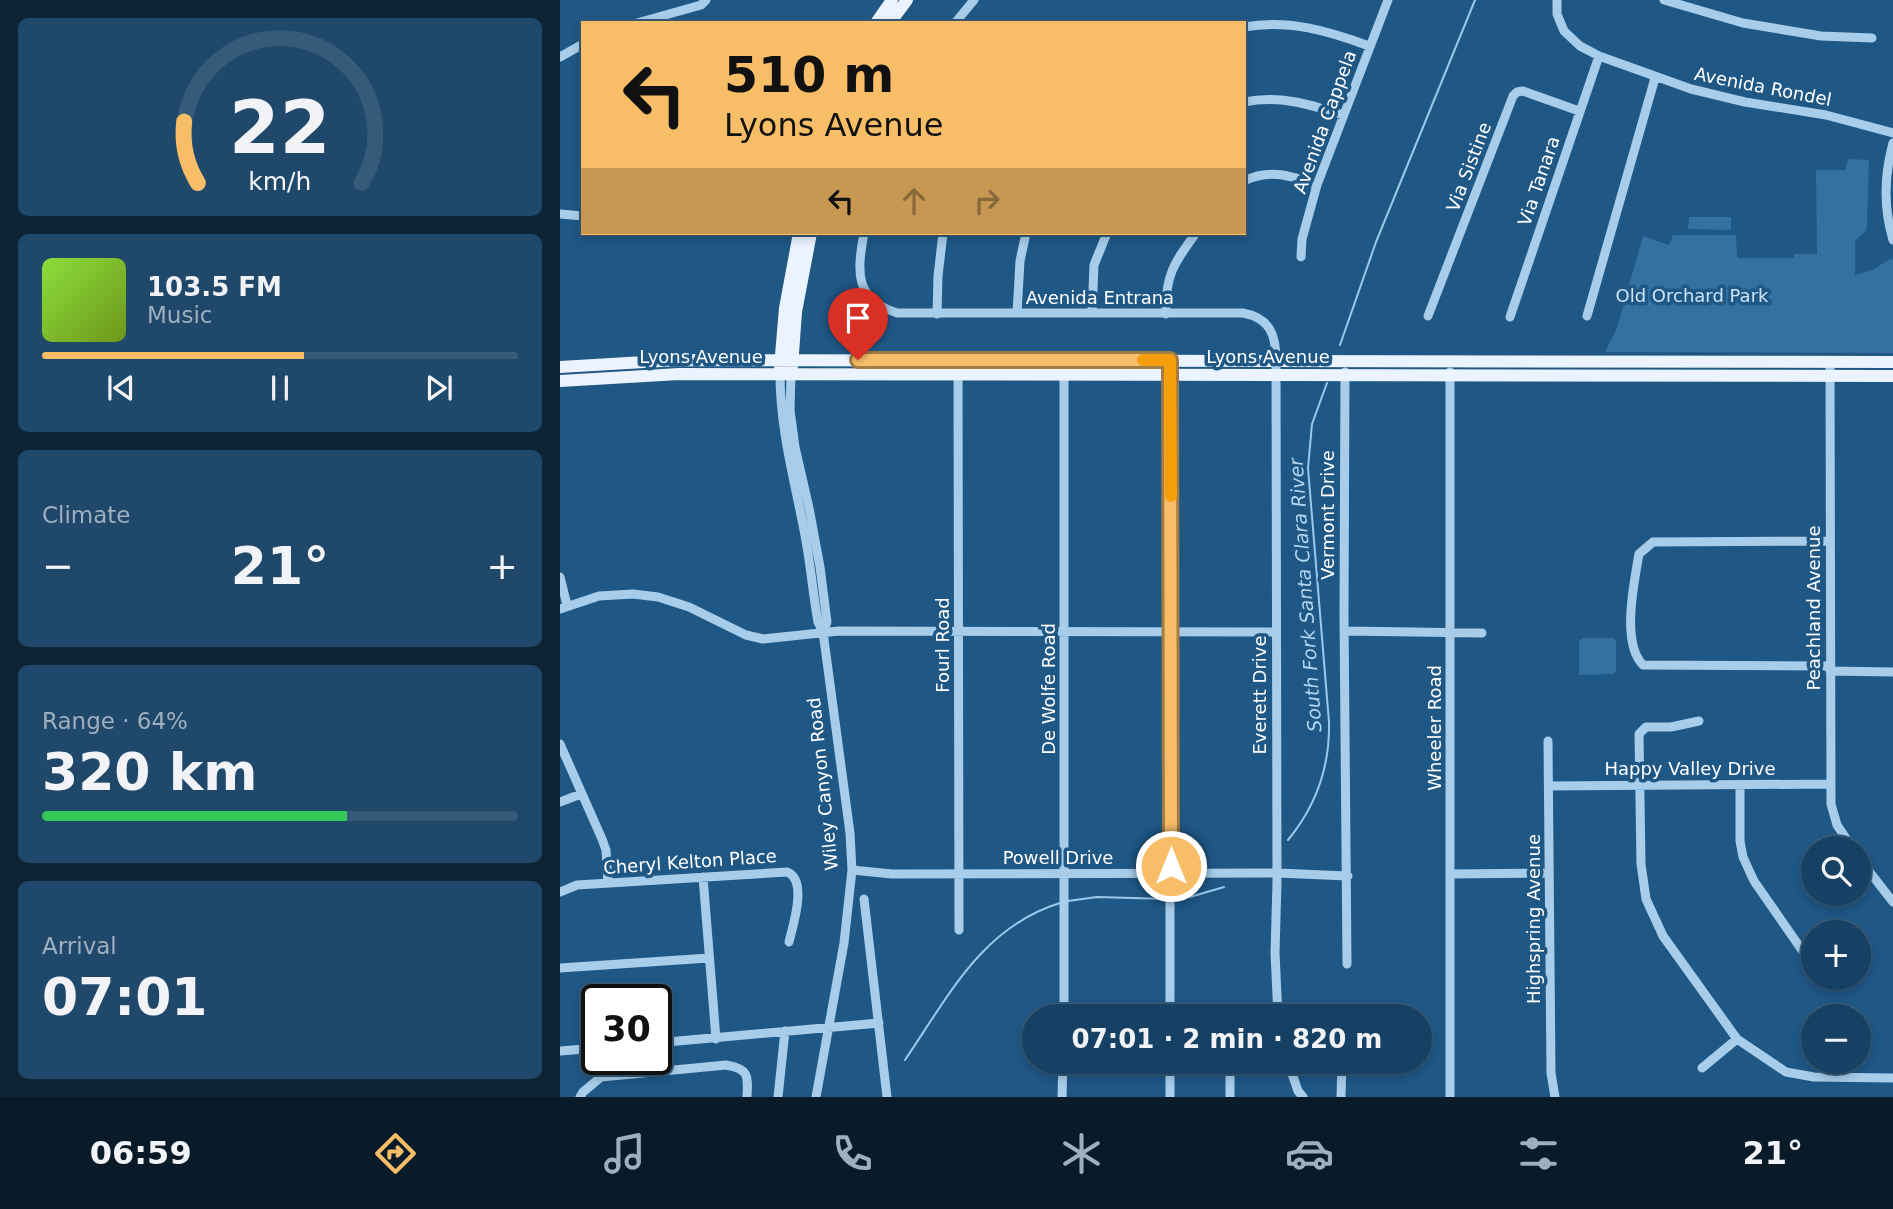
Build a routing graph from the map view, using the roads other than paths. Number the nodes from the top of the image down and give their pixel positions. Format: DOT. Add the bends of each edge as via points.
graph roads {
  1 [pos="706,0"];
  2 [pos="892,0"];
  3 [pos="907,0"];
  4 [pos="974,0"];
  5 [pos="1388,0"];
  6 [pos="1557,0"];
  7 [pos="1664,0"];
  8 [pos="644,21"];
  9 [pos="877,21"];
  10 [pos="891,21"];
  11 [pos="957,21"];
  12 [pos="1246,26"];
  13 [pos="1872,38"];
  14 [pos="581,45"];
  15 [pos="1369,46"];
  16 [pos="1599,56"];
  17 [pos="560,57"];
  18 [pos="1655,78"];
  19 [pos="1246,102"];
  20 [pos="1579,111"];
  21 [pos="1343,115"];
  22 [pos="1893,133"];
  23 [pos="1893,143"];
  24 [pos="1246,180"];
  25 [pos="1317,185"];
  26 [pos="560,214"];
  27 [pos="581,216"];
  28 [pos="799,235"];
  29 [pos="811,235"];
  30 [pos="864,235"];
  31 [pos="943,235"];
  32 [pos="1026,235"];
  33 [pos="1106,235"];
  34 [pos="1195,235"];
  35 [pos="1893,240"];
  36 [pos="1301,257"];
  37 [pos="1017,313"];
  38 [pos="1092,313"];
  39 [pos="937,314"];
  40 [pos="1166,314"];
  41 [pos="1429,316"];
  42 [pos="1587,316"];
  43 [pos="1510,317"];
  44 [pos="1276,359"];
  45 [pos="941,360"];
  46 [pos="958,360"];
  47 [pos="1064,360"];
  48 [pos="1170,360"];
  49 [pos="1346,360"];
  50 [pos="1450,360"];
  51 [pos="1830,362"];
  52 [pos="1893,362"];
  53 [pos="560,367"];
  54 [pos="786,368"];
  55 [pos="891,374"];
  56 [pos="958,374"];
  57 [pos="1064,374"];
  58 [pos="1170,374"];
  59 [pos="1277,374"];
  60 [pos="1345,374"];
  61 [pos="1450,374"];
  62 [pos="1830,375"];
  63 [pos="1893,376"];
  64 [pos="560,381"];
  65 [pos="1830,541"];
  66 [pos="560,576"];
  67 [pos="563,607"];
  68 [pos="958,631"];
  69 [pos="1064,631"];
  70 [pos="1171,631"];
  71 [pos="1344,631"];
  72 [pos="1451,631"];
  73 [pos="823,632"];
  74 [pos="1276,632"];
  75 [pos="1482,633"];
  76 [pos="1830,669"];
  77 [pos="1893,672"];
  78 [pos="1699,721"];
  79 [pos="1548,741"];
  80 [pos="560,744"];
  81 [pos="1831,784"];
  82 [pos="1639,785"];
  83 [pos="1740,785"];
  84 [pos="1549,786"];
  85 [pos="580,794"];
  86 [pos="560,803"];
  87 [pos="1844,836"];
  88 [pos="852,870"];
  89 [pos="1277,873"];
  90 [pos="1549,873"];
  91 [pos="1871,873"];
  92 [pos="959,874"];
  93 [pos="1065,874"];
  94 [pos="1171,874"];
  95 [pos="1450,874"];
  96 [pos="1348,876"];
  97 [pos="703,877"];
  98 [pos="608,883"];
  99 [pos="560,892"];
  100 [pos="864,899"];
  101 [pos="1893,902"];
  102 [pos="959,930"];
  103 [pos="789,942"];
  104 [pos="1801,949"];
  105 [pos="709,958"];
  106 [pos="1347,964"];
  107 [pos="560,968"];
  108 [pos="1064,1004"];
  109 [pos="1170,1004"];
  110 [pos="1277,1004"];
  111 [pos="879,1023"];
  112 [pos="829,1028"];
  113 [pos="785,1031"];
  114 [pos="716,1039"];
  115 [pos="1737,1039"];
  116 [pos="672,1042"];
  117 [pos="581,1049"];
  118 [pos="560,1051"];
  119 [pos="1702,1068"];
  120 [pos="1063,1074"];
  121 [pos="1170,1074"];
  122 [pos="1230,1074"];
  123 [pos="1292,1074"];
  124 [pos="1342,1074"];
  125 [pos="1893,1078"];
  126 [pos="580,1097"];
  127 [pos="747,1097"];
  128 [pos="778,1097"];
  129 [pos="816,1097"];
  130 [pos="887,1097"];
  131 [pos="1062,1097"];
  132 [pos="1170,1097"];
  133 [pos="1230,1097"];
  134 [pos="1303,1097"];
  135 [pos="1341,1097"];
  136 [pos="1450,1097"];
  137 [pos="1555,1097"];
  1 -- 8 [label="street"];
  2 -- 9 [label="main road"];
  3 -- 10 [label="main road"];
  4 -- 11 [label="street"];
  5 -- 15 [label="street, Avenida Cappela"];
  6 -- 16 [label="street, Avenida Rondel" via="1560,23 1572,40"];
  7 -- 13 [label="street" via="1743,23 1821,36"];
  12 -- 15 [label="street" via="1326,30"];
  14 -- 17 [label="street"];
  15 -- 21 [label="street, Avenida Cappela"];
  16 -- 18 [label="street, Avenida Rondel"];
  16 -- 20 [label="street, Via Tanara"];
  18 -- 22 [label="street, Avenida Rondel" via="1729,99 1826,115"];
  18 -- 42 [label="street"];
  19 -- 21 [label="street" via="1304,102"];
  20 -- 41 [label="street, Via Sistine" via="1523,91 1513,96"];
  20 -- 43 [label="street, Via Tanara"];
  21 -- 25 [label="street, Avenida Cappela"];
  23 -- 35 [label="street" via="1885,185"];
  24 -- 25 [label="street" via="1283,174"];
  25 -- 36 [label="street, Avenida Cappela" via="1301,239"];
  26 -- 27 [label="street"];
  28 -- 54 [label="main road, Wiley Canyon Road" via="785,307"];
  29 -- 54 [label="main road, Wiley Canyon Road"];
  30 -- 39 [label="street, Avenida Entrana" via="860,280 868,296 880,307 898,313"];
  31 -- 39 [label="street"];
  32 -- 37 [label="street"];
  33 -- 38 [label="street" via="1094,265"];
  34 -- 40 [label="street" via="1168,279"];
  37 -- 38 [label="street, Avenida Entrana"];
  37 -- 39 [label="street, Avenida Entrana"];
  38 -- 40 [label="street, Avenida Entrana"];
  40 -- 44 [label="street, Avenida Entrana" via="1243,313 1257,317 1271,329"];
  44 -- 48 [label="main road, Lyons Avenue"];
  44 -- 49 [label="main road, Lyons Avenue"];
  44 -- 59 [label="street, Avenida Entrana"];
  45 -- 46 [label="main road, Lyons Avenue"];
  45 -- 54 [label="main road, Lyons Avenue"];
  45 -- 55 [label="main road" via="898,367"];
  46 -- 47 [label="main road, Lyons Avenue"];
  46 -- 56 [label="street, Fourl Road"];
  47 -- 48 [label="main road, Lyons Avenue"];
  47 -- 57 [label="street, De Wolfe Road"];
  48 -- 58 [label="street"];
  49 -- 50 [label="main road, Lyons Avenue"];
  49 -- 60 [label="street, Vermont Drive"];
  50 -- 51 [label="main road, Lyons Avenue"];
  50 -- 61 [label="street, Wheeler Road"];
  51 -- 52 [label="main road, Lyons Avenue"];
  51 -- 62 [label="street, Peachland Avenue"];
  53 -- 54 [label="main road, Lyons Avenue" via="678,360"];
  54 -- 55 [label="main road, Lyons Avenue"];
  54 -- 64 [label="main road, Lyons Avenue"];
  54 -- 73 [label="street, Wiley Canyon Road" via="781,409 786,452 808,528 819,601 827,622"];
  55 -- 56 [label="main road, Lyons Avenue"];
  56 -- 57 [label="main road, Lyons Avenue"];
  56 -- 68 [label="street, Fourl Road"];
  57 -- 58 [label="main road, Lyons Avenue"];
  57 -- 69 [label="street, De Wolfe Road"];
  58 -- 59 [label="main road, Lyons Avenue"];
  58 -- 70 [label="street"];
  59 -- 60 [label="main road, Lyons Avenue"];
  59 -- 74 [label="street, Everett Drive"];
  60 -- 61 [label="main road, Lyons Avenue"];
  60 -- 71 [label="street, Vermont Drive"];
  61 -- 62 [label="main road, Lyons Avenue"];
  61 -- 72 [label="street, Wheeler Road"];
  62 -- 63 [label="main road, Lyons Avenue"];
  62 -- 65 [label="street, Peachland Avenue"];
  65 -- 76 [label="street, Peachland Avenue"];
  65 -- 76 [label="street" via="1653,542 1639,554 1632,600 1632,648 1643,665"];
  66 -- 67 [label="street"];
  67 -- 73 [label="street" via="600,596 633,594 689,607 764,639"];
  68 -- 69 [label="street"];
  68 -- 73 [label="street"];
  68 -- 92 [label="street, Fourl Road"];
  69 -- 70 [label="street"];
  69 -- 93 [label="street, De Wolfe Road"];
  70 -- 74 [label="street"];
  70 -- 94 [label="street"];
  71 -- 72 [label="street"];
  71 -- 96 [label="street, Vermont Drive"];
  72 -- 75 [label="street"];
  72 -- 95 [label="street, Wheeler Road"];
  73 -- 88 [label="street, Wiley Canyon Road"];
  74 -- 89 [label="street, Everett Drive"];
  76 -- 77 [label="street"];
  76 -- 81 [label="street, Peachland Avenue"];
  78 -- 82 [label="street" via="1646,727 1639,734"];
  79 -- 84 [label="street, Highspring Avenue"];
  80 -- 85 [label="street"];
  81 -- 83 [label="street, Happy Valley Drive"];
  81 -- 87 [label="street, Peachland Avenue" via="1833,815"];
  82 -- 83 [label="street, Happy Valley Drive"];
  82 -- 84 [label="street, Happy Valley Drive"];
  82 -- 115 [label="street" via="1646,899 1663,936"];
  83 -- 104 [label="street" via="1743,856 1754,881"];
  84 -- 90 [label="street, Highspring Avenue"];
  85 -- 86 [label="street"];
  85 -- 98 [label="street" via="606,850"];
  88 -- 92 [label="street, Powell Drive"];
  88 -- 112 [label="street, Wiley Canyon Road"];
  89 -- 94 [label="street, Powell Drive"];
  89 -- 96 [label="street, Powell Drive"];
  89 -- 110 [label="street, Everett Drive"];
  90 -- 95 [label="street"];
  90 -- 137 [label="street, Highspring Avenue"];
  91 -- 101 [label="street"];
  92 -- 93 [label="street, Powell Drive"];
  92 -- 102 [label="street, Fourl Road"];
  93 -- 94 [label="street, Powell Drive"];
  93 -- 108 [label="street, De Wolfe Road"];
  94 -- 109 [label="street"];
  95 -- 136 [label="street, Wheeler Road"];
  96 -- 106 [label="street, Vermont Drive"];
  97 -- 98 [label="street, Cheryl Kelton Place"];
  97 -- 103 [label="street, Cheryl Kelton Place" via="794,875 797,908"];
  97 -- 105 [label="street"];
  98 -- 99 [label="street, Cheryl Kelton Place" via="578,885"];
  100 -- 111 [label="street"];
  105 -- 107 [label="street"];
  105 -- 114 [label="street"];
  111 -- 112 [label="street"];
  111 -- 130 [label="street"];
  112 -- 113 [label="street"];
  112 -- 129 [label="street, Wiley Canyon Road"];
  113 -- 114 [label="street"];
  113 -- 128 [label="street"];
  114 -- 116 [label="street"];
  115 -- 119 [label="street"];
  115 -- 125 [label="street" via="1786,1072"];
  117 -- 118 [label="street"];
  120 -- 131 [label="street"];
  121 -- 132 [label="street"];
  122 -- 133 [label="street"];
  123 -- 134 [label="street"];
  124 -- 135 [label="street"];
  126 -- 127 [label="street" via="601,1077 610,1075 726,1065 746,1073"];
}
